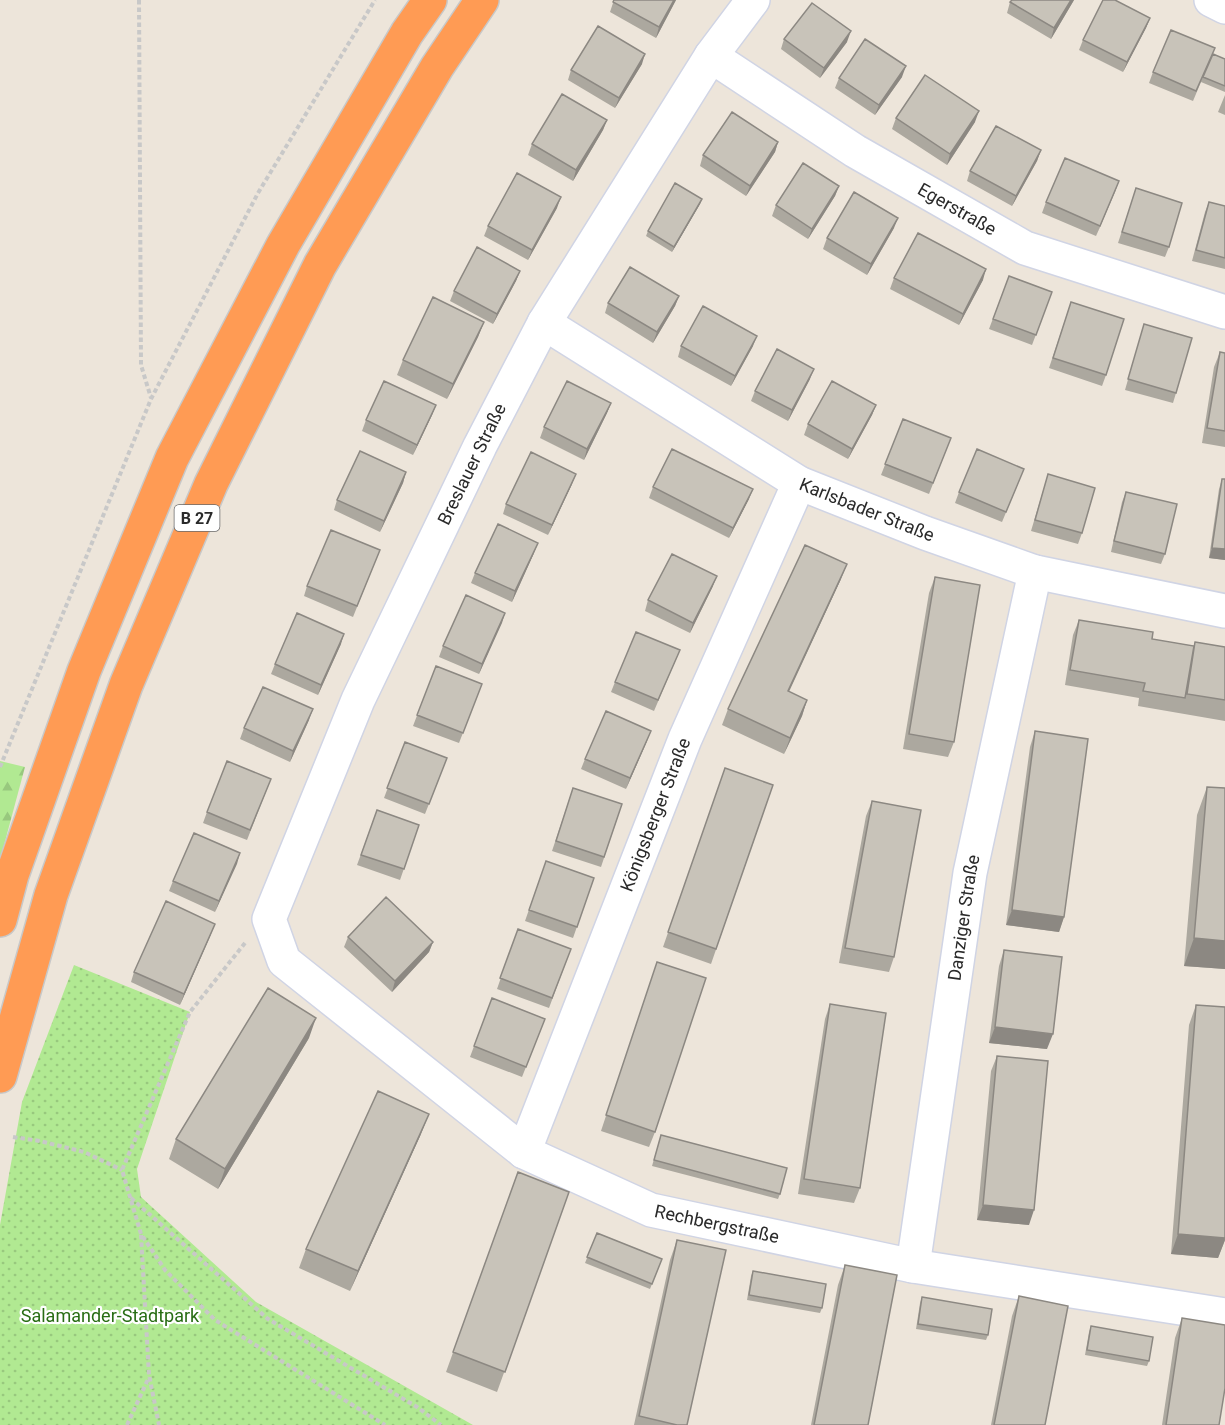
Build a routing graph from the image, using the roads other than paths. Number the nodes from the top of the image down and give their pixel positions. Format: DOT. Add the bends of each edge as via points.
graph roads {
  1 [pos="430,0"];
  2 [pos="483,0"];
  3 [pos="753,0"];
  4 [pos="1210,0"];
  5 [pos="1225,7"];
  6 [pos="711,57"];
  7 [pos="1225,312"];
  8 [pos="544,323"];
  9 [pos="799,483"];
  10 [pos="1035,572"];
  11 [pos="1225,611"];
  12 [pos="0,920"];
  13 [pos="284,961"];
  14 [pos="0,1076"];
  15 [pos="524,1152"];
  16 [pos="913,1266"];
  17 [pos="1225,1314"];
  1 -- 12 [label="highway, B 27" via="283,244 172,458 84,672 12,875"];
  2 -- 14 [label="highway, B 27" via="437,67 320,265 211,484 126,685 51,895"];
  3 -- 6 [label="street, Breslauer Straße"];
  4 -- 5 [label="street"];
  6 -- 7 [label="street, Egerstraße" via="855,151 1025,248"];
  6 -- 8 [label="street, Breslauer Straße"];
  8 -- 9 [label="street, Karlsbader Straße"];
  8 -- 13 [label="street, Breslauer Straße" via="358,700 269,919"];
  9 -- 10 [label="street, Karlsbader Straße"];
  9 -- 15 [label="street, Königsberger Straße" via="685,739"];
  10 -- 11 [label="street, Karlsbader Straße"];
  10 -- 16 [label="street, Danziger Straße" via="970,873"];
  13 -- 15 [label="street, Rechbergstraße"];
  15 -- 16 [label="street, Rechbergstraße" via="651,1210"];
  16 -- 17 [label="street, Rechbergstraße"];
}
